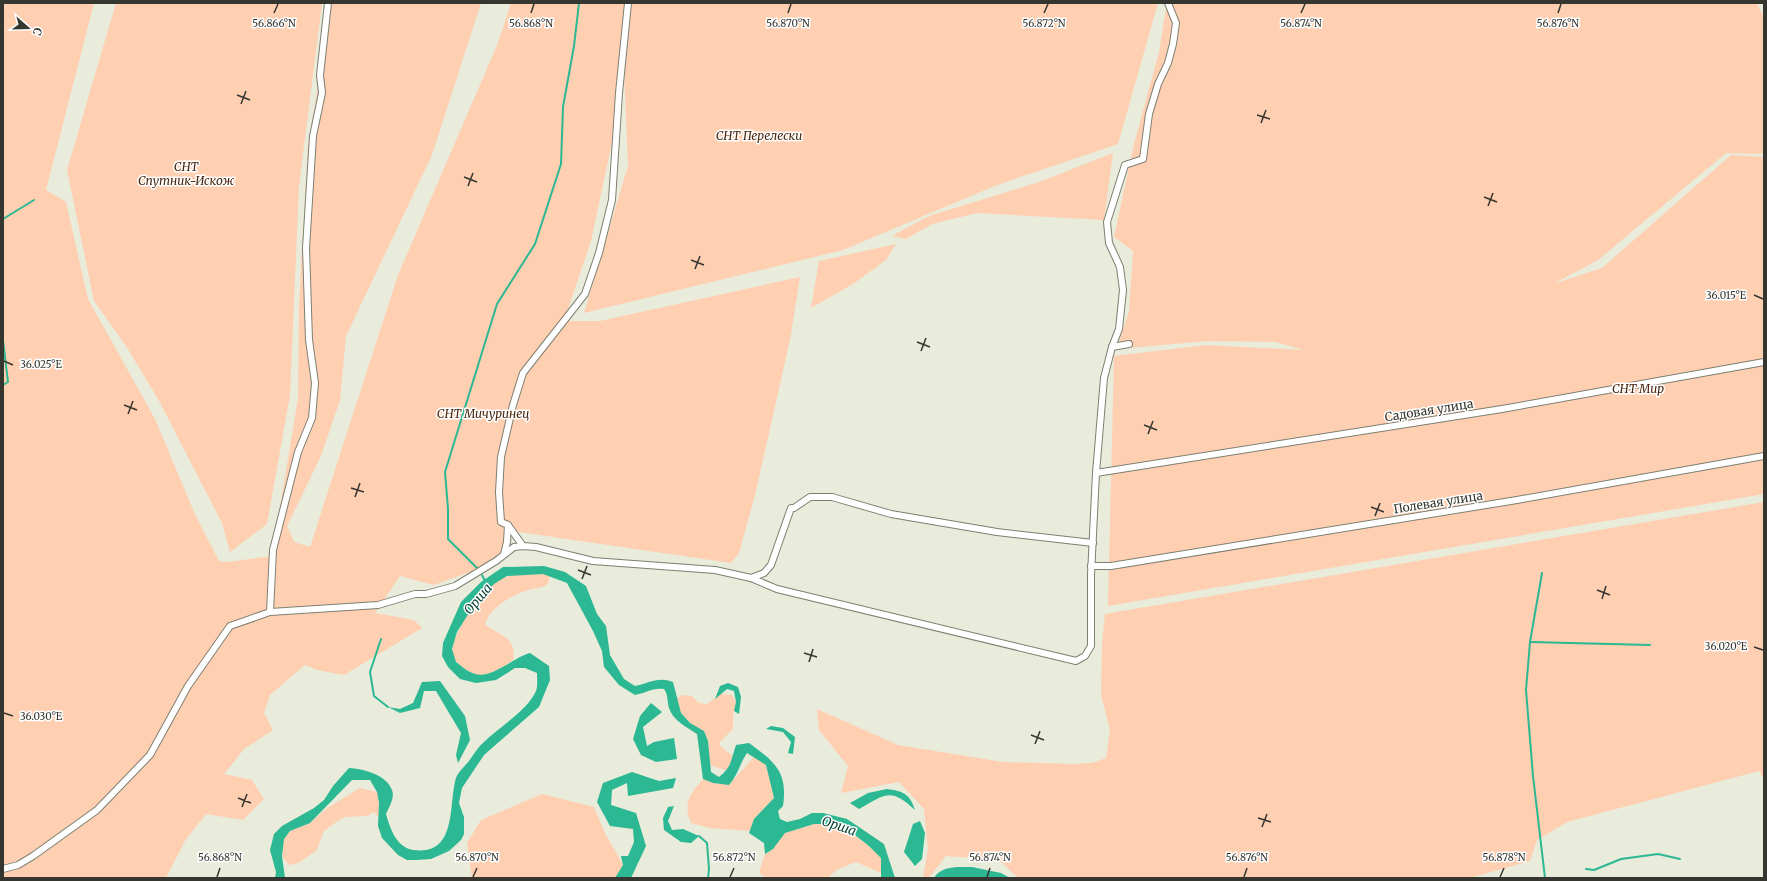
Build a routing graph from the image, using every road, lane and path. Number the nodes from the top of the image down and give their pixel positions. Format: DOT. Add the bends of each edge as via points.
graph roads {
  1 [pos="328,3"];
  2 [pos="628,3"];
  3 [pos="1168,3"];
  4 [pos="1129,344"];
  5 [pos="1112,347"];
  6 [pos="1764,362"];
  7 [pos="1764,456"];
  8 [pos="1096,473"];
  9 [pos="508,525"];
  10 [pos="1093,543"];
  11 [pos="523,546"];
  12 [pos="504,554"];
  13 [pos="1092,566"];
  14 [pos="751,578"];
  15 [pos="270,612"];
  16 [pos="3,869"];
  1 -- 15 [label="street" via="320,74 322,93 313,136 306,248 308,340 315,384 312,418 298,452 273,550"];
  2 -- 9 [label="street" via="612,200 585,294 523,373 501,457 501,522"];
  3 -- 5 [label="street" via="1176,23 1173,44 1149,114 1143,158 1125,165 1107,222 1109,243 1120,267 1122,290 1119,329"];
  4 -- 5 [label="street"];
  5 -- 8 [label="street" via="1104,378"];
  6 -- 8 [label="street, Садовая улица" via="1502,409"];
  7 -- 13 [label="street, Полевая улица" via="1509,501 1111,566"];
  8 -- 10 [label="street"];
  9 -- 11 [label="street"];
  9 -- 12 [label="street"];
  10 -- 13 [label="street"];
  10 -- 14 [label="street" via="997,532 891,514 832,497 810,497 791,508 770,565 764,573"];
  11 -- 12 [label="street" via="514,547"];
  11 -- 14 [label="street" via="593,561 715,570"];
  12 -- 15 [label="street" via="455,586 426,594 415,594 378,605"];
  13 -- 14 [label="street" via="1091,646 1085,656 1076,661 777,589"];
  15 -- 16 [label="street" via="230,626 188,686 150,756 97,810 33,856 18,865"];
}
